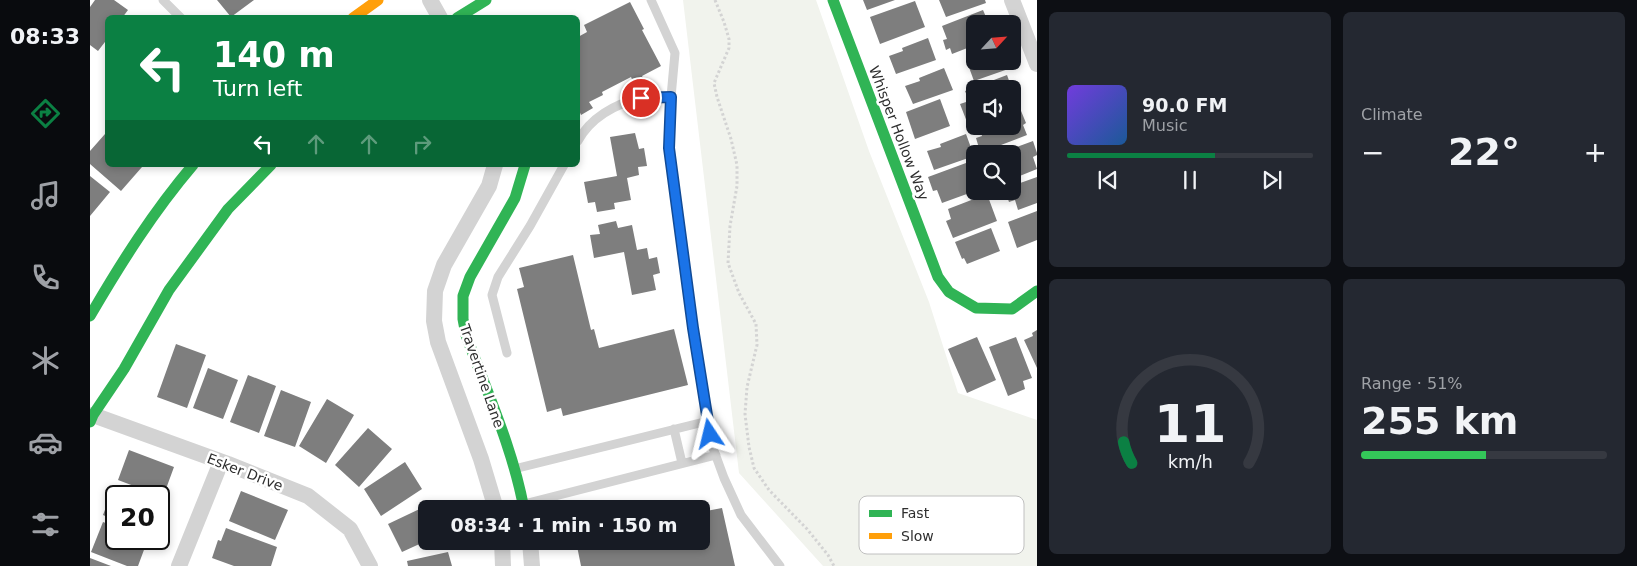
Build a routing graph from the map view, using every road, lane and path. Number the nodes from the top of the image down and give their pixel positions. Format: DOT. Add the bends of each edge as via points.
graph roads {
  1 [pos="163,0"];
  2 [pos="378,0"];
  3 [pos="430,0"];
  4 [pos="486,0"];
  5 [pos="651,0"];
  6 [pos="715,0"];
  7 [pos="833,0"];
  8 [pos="1012,0"];
  9 [pos="466,11"];
  10 [pos="178,15"];
  11 [pos="357,15"];
  12 [pos="438,15"];
  13 [pos="1037,64"];
  14 [pos="671,97"];
  15 [pos="580,137"];
  16 [pos="191,167"];
  17 [pos="269,167"];
  18 [pos="495,167"];
  19 [pos="524,167"];
  20 [pos="563,167"];
  21 [pos="1037,291"];
  22 [pos="90,316"];
  23 [pos="507,353"];
  24 [pos="91,417"];
  25 [pos="708,421"];
  26 [pos="674,429"];
  27 [pos="716,454"];
  28 [pos="221,462"];
  29 [pos="682,463"];
  30 [pos="514,469"];
  31 [pos="493,500"];
  32 [pos="522,500"];
  33 [pos="546,500"];
  34 [pos="502,550"];
  35 [pos="531,550"];
  36 [pos="179,566"];
  37 [pos="370,566"];
  38 [pos="503,566"];
  39 [pos="532,566"];
  40 [pos="780,566"];
  41 [pos="834,566"];
  1 -- 10 [label="lane"];
  2 -- 11 [label="street"];
  3 -- 12 [label="street"];
  4 -- 9 [label="street"];
  5 -- 14 [label="lane" via="675,53"];
  6 -- 41 [label="path" via="729,39 729,48 714,83 737,165 728,263 739,293 756,324 746,414 749,447 754,468 769,490 807,529"];
  7 -- 21 [label="street, Whisper Hollow Way" via="938,277 949,292 976,308 1012,309"];
  8 -- 13 [label="street"];
  14 -- 15 [label="lane" via="641,98 608,110"];
  14 -- 25 [label="lane" via="669,148"];
  16 -- 22 [label="street" via="144,228"];
  17 -- 24 [label="street" via="228,209 169,290"];
  18 -- 31 [label="street, Travertine Lane" via="489,186 444,265 435,291 434,321 438,342"];
  19 -- 30 [label="street, Travertine Lane" via="515,198 470,277 464,296 463,319"];
  20 -- 23 [label="lane" via="498,277 492,295"];
  24 -- 28 [label="street, Esker Drive"];
  25 -- 26 [label="lane"];
  25 -- 27 [label="lane"];
  26 -- 29 [label="lane"];
  26 -- 30 [label="lane"];
  27 -- 29 [label="lane"];
  27 -- 40 [label="lane" via="741,515"];
  28 -- 36 [label="street"];
  28 -- 37 [label="street, Esker Drive" via="308,496 350,529"];
  29 -- 33 [label="lane"];
  30 -- 32 [label="street, Travertine Lane"];
  34 -- 38 [label="street"];
  35 -- 39 [label="street"];
}
